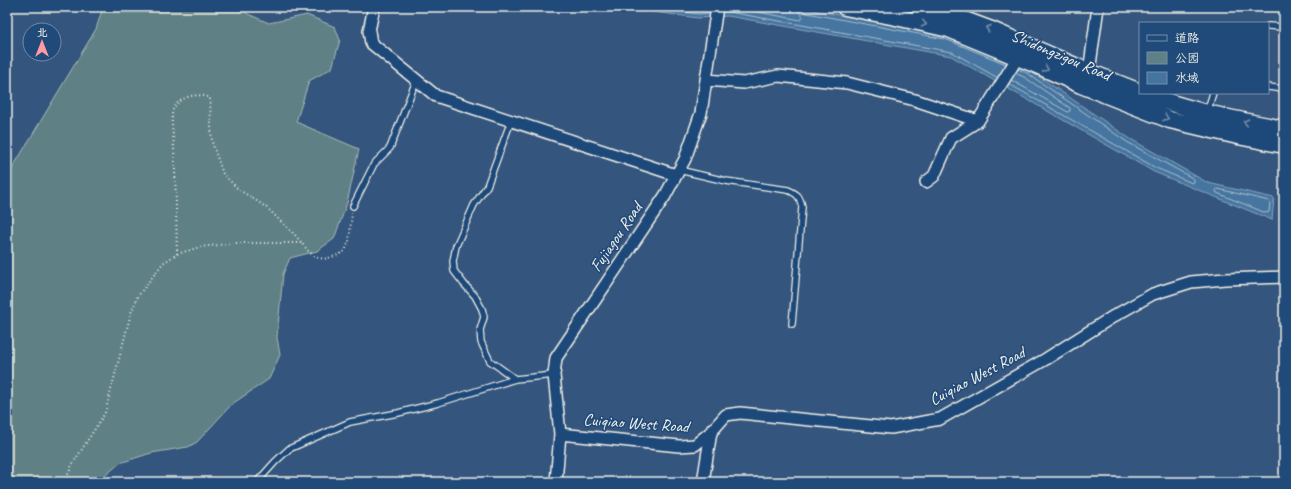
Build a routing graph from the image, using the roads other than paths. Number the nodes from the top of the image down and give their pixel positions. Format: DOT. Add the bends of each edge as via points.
graph roads {
  1 [pos="374,7"];
  2 [pos="845,7"];
  3 [pos="919,7"];
  4 [pos="1098,7"];
  5 [pos="716,12"];
  6 [pos="1269,26"];
  7 [pos="1284,27"];
  8 [pos="1016,60"];
  9 [pos="1089,72"];
  10 [pos="706,80"];
  11 [pos="416,81"];
  12 [pos="1269,86"];
  13 [pos="1284,89"];
  14 [pos="1139,92"];
  15 [pos="1146,94"];
  16 [pos="1213,94"];
  17 [pos="1207,113"];
  18 [pos="511,121"];
  19 [pos="978,121"];
  20 [pos="1284,129"];
  21 [pos="1284,146"];
  22 [pos="678,172"];
  23 [pos="926,182"];
  24 [pos="353,206"];
  25 [pos="1284,277"];
  26 [pos="792,324"];
  27 [pos="554,375"];
  28 [pos="515,379"];
  29 [pos="711,432"];
  30 [pos="560,434"];
  31 [pos="257,482"];
  32 [pos="556,482"];
  33 [pos="703,482"];
  1 -- 11 [label="street" via="369,31 371,44"];
  2 -- 8 [label="main road, Shidongzigou Road, one-way" via="949,29"];
  9 -- 3 [label="main road, Shidongzigou Road, one-way" via="994,30"];
  4 -- 9 [label="street"];
  5 -- 10 [label="street, Fujiagou Road"];
  6 -- 7 [label="lane"];
  8 -- 19 [label="street"];
  8 -- 21 [label="main road, Shidongzigou Road, one-way" via="1170,120"];
  9 -- 14 [label="main road, Shidongzigou Road"];
  10 -- 19 [label="street" via="744,83 778,76 847,83 915,100"];
  10 -- 22 [label="street, Fujiagou Road" via="701,113 686,159"];
  11 -- 18 [label="street" via="436,96"];
  11 -- 24 [label="lane" via="390,148 374,164"];
  12 -- 13 [label="lane"];
  15 -- 17 [label="main road"];
  16 -- 17 [label="lane"];
  20 -- 17 [label="main road, one-way"];
  18 -- 22 [label="street"];
  18 -- 28 [label="lane" via="487,186 474,205 456,246 453,261 454,270 482,309 484,317 480,330 481,342 490,361"];
  19 -- 23 [label="street" via="951,138 934,176"];
  22 -- 26 [label="lane" via="788,190 800,198 802,207"];
  22 -- 27 [label="street, Fujiagou Road" via="665,196 556,358"];
  25 -- 29 [label="street, Cuiqiao West Road" via="1191,282 1153,294 940,419 891,428 740,412 726,415"];
  27 -- 28 [label="lane"];
  27 -- 30 [label="street, Fujiagou Road"];
  28 -- 31 [label="lane" via="438,403 350,422 289,450"];
  29 -- 30 [label="street, Cuiqiao West Road" via="695,445 679,446"];
  29 -- 33 [label="street"];
  30 -- 32 [label="street, Fujiagou Road"];
}
